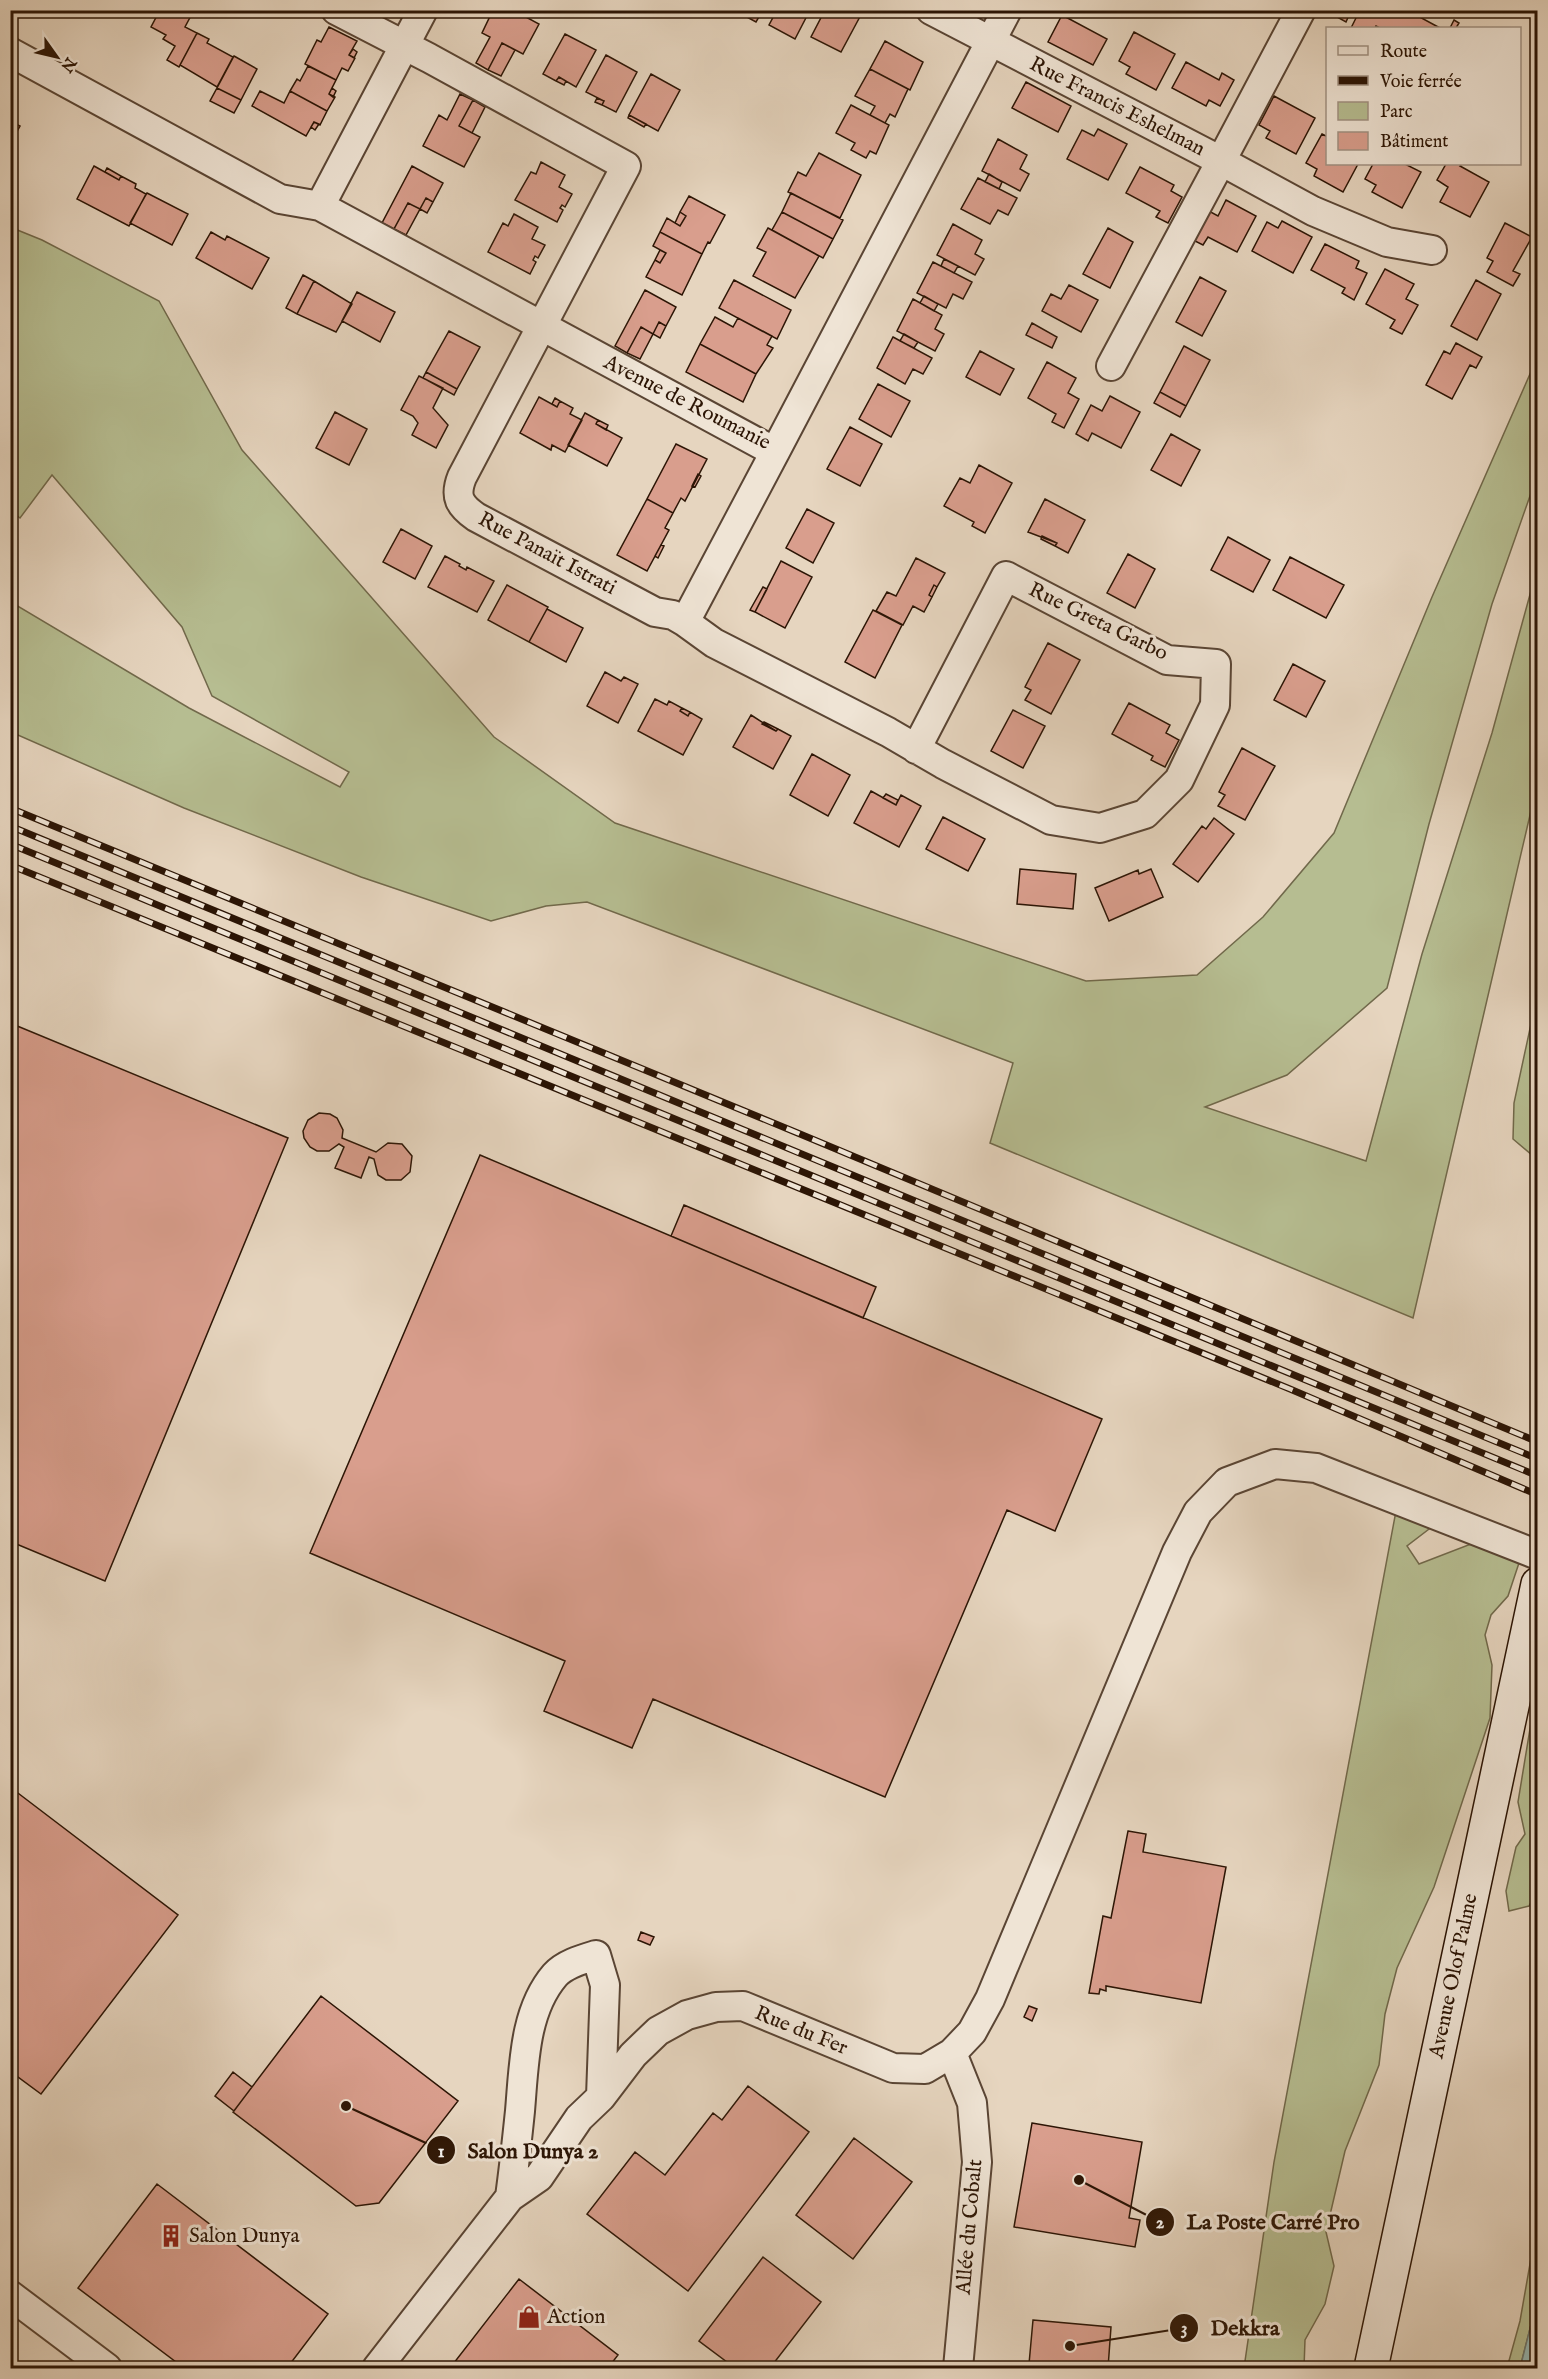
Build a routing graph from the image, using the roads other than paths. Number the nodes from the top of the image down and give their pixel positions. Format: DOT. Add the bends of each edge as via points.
graph roads {
  1 [pos="336,10"];
  2 [pos="423,10"];
  3 [pos="931,10"];
  4 [pos="1007,10"];
  5 [pos="1301,10"];
  6 [pos="990,42"];
  7 [pos="404,45"];
  8 [pos="10,52"];
  9 [pos="1221,160"];
  10 [pos="320,206"];
  11 [pos="1432,250"];
  12 [pos="541,327"];
  13 [pos="1111,366"];
  14 [pos="775,452"];
  15 [pos="685,622"];
  16 [pos="916,749"];
  17 [pos="1538,1555"];
  18 [pos="1538,1584"];
  19 [pos="952,2053"];
  20 [pos="601,2097"];
  21 [pos="510,2198"];
  22 [pos="10,2295"];
  23 [pos="107,2368"];
  24 [pos="377,2368"];
  25 [pos="958,2368"];
  26 [pos="1371,2368"];
  1 -- 7 [label="street"];
  2 -- 7 [label="street"];
  3 -- 6 [label="street, Rue Francis Eshelman"];
  4 -- 6 [label="street, Avenue de Roumanie"];
  5 -- 9 [label="street, Rue Francis Eshelman"];
  6 -- 9 [label="street, Rue Francis Eshelman"];
  6 -- 14 [label="street, Avenue de Roumanie"];
  7 -- 10 [label="street"];
  7 -- 12 [label="street" via="626,166"];
  8 -- 10 [label="street, Avenue de Roumanie" via="280,199"];
  9 -- 11 [label="street" via="1324,215 1387,242"];
  9 -- 13 [label="street"];
  10 -- 12 [label="street, Avenue de Roumanie"];
  12 -- 14 [label="street, Avenue de Roumanie"];
  12 -- 15 [label="street, Rue Panaït Istrati" via="462,477 458,500 476,517 655,612"];
  14 -- 15 [label="street"];
  15 -- 16 [label="street, Rue Greta Garbo" via="714,643"];
  16 -- 16 [label="street, Rue Greta Garbo" via="1006,576 1167,660 1216,664 1215,705 1179,780 1145,813 1100,828 1051,820"];
  17 -- 19 [label="street, Rue du Fer" via="1316,1468 1275,1464 1227,1482 1198,1512 1177,1552 990,2000 972,2032"];
  18 -- 26 [label="main road, Avenue Olof Palme"];
  19 -- 20 [label="street, Rue du Fer" via="925,2069 893,2068 743,2006 716,2007 687,2015 658,2031 633,2055"];
  19 -- 25 [label="street, Allée du Cobalt" via="972,2103 977,2162"];
  20 -- 21 [label="street, Rue du Fer" via="579,2118 539,2177"];
  20 -- 21 [label="street" via="605,1985 596,1955 557,1972 535,2013 526,2043"];
  21 -- 24 [label="street, Rue du Fer"];
  22 -- 23 [label="street"];
}
